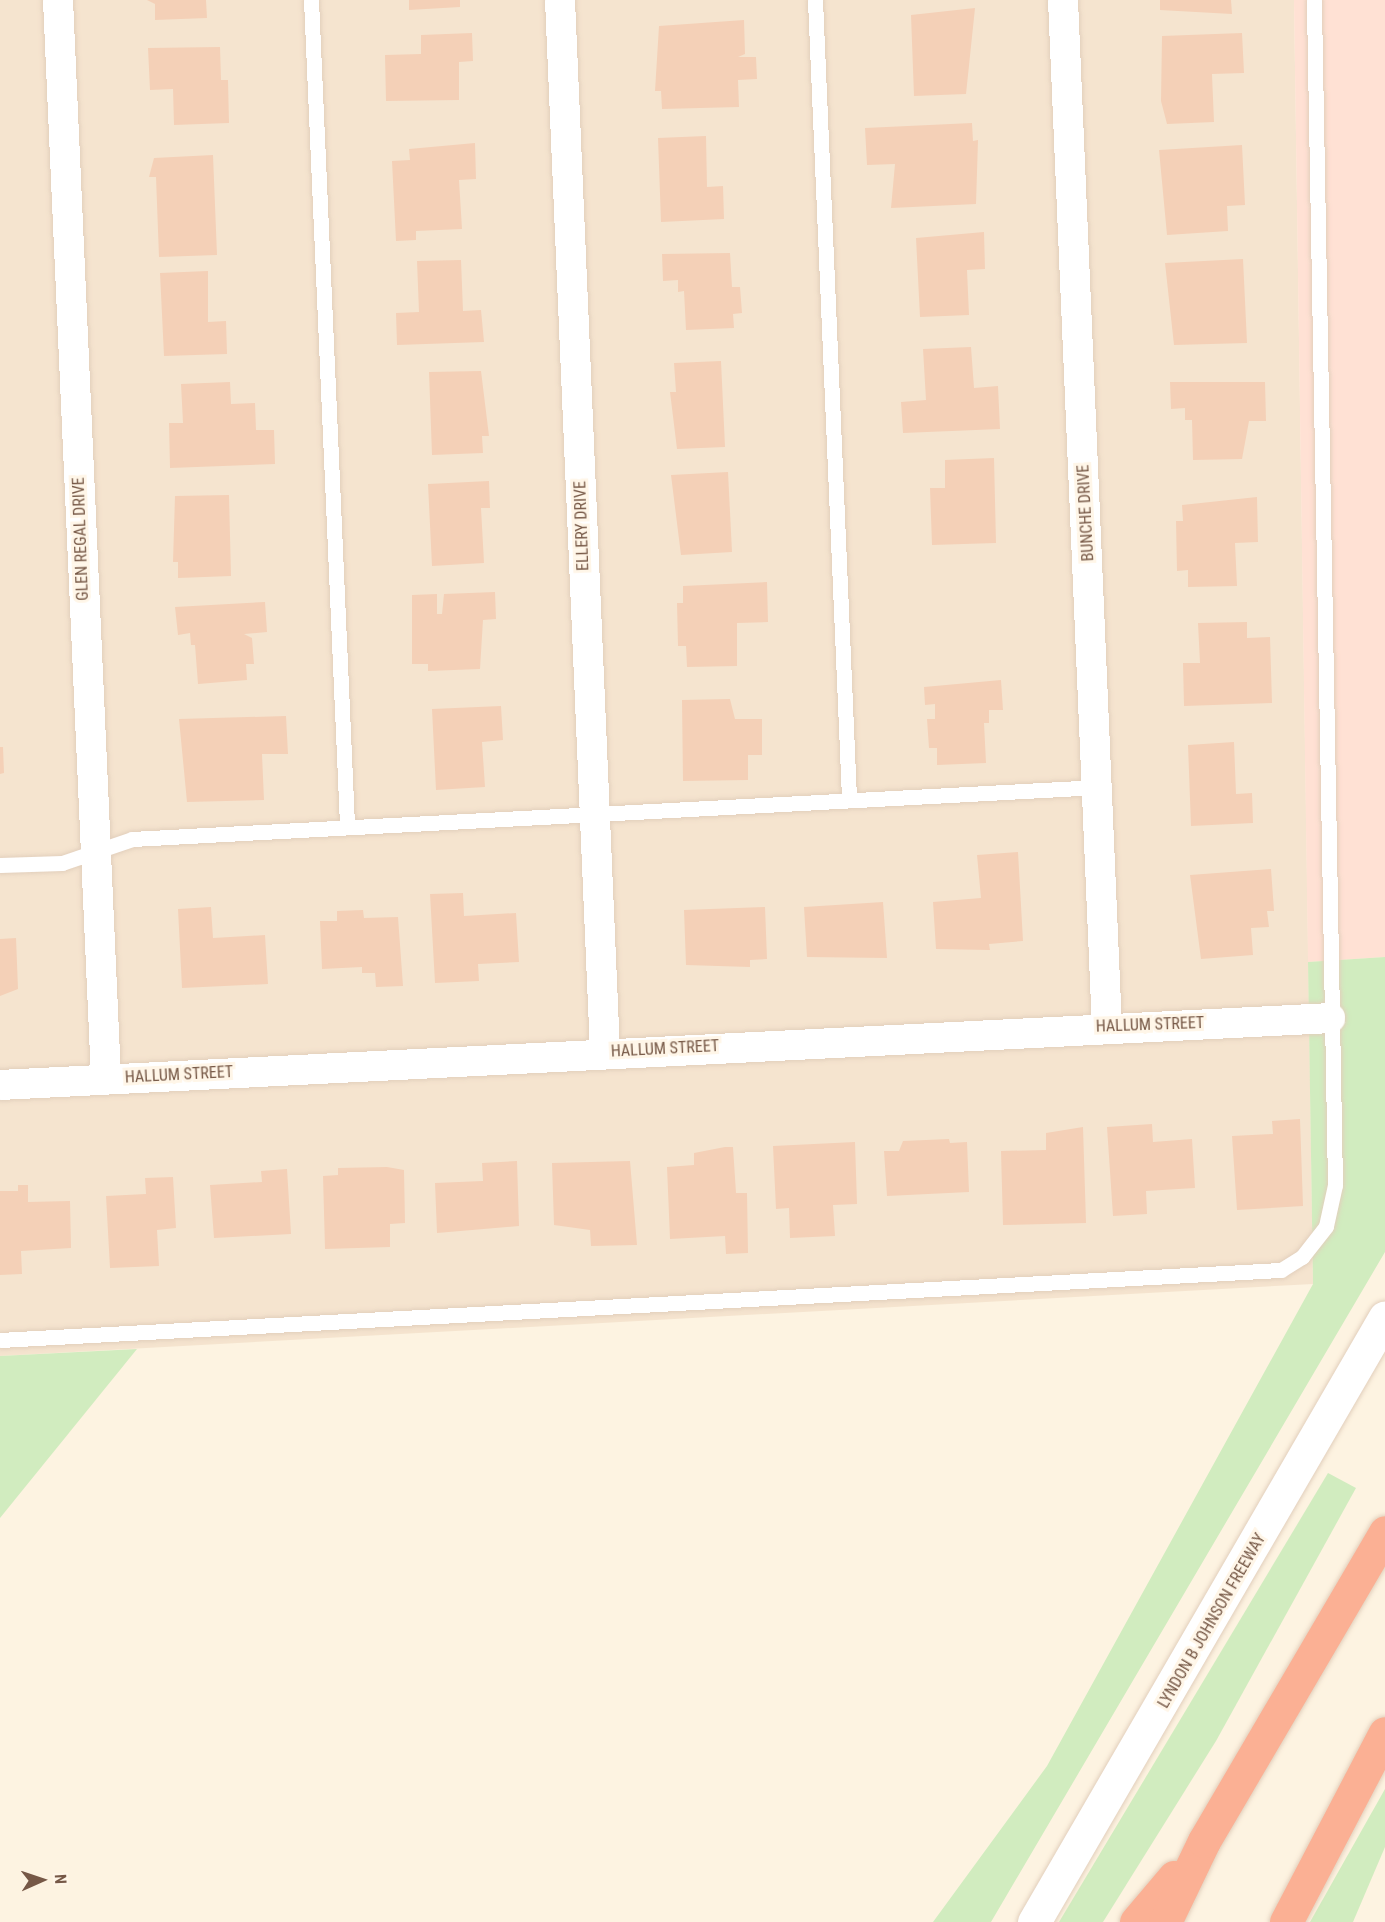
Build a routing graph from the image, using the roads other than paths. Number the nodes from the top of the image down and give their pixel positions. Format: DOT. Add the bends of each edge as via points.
graph roads {
  1 [pos="58,0"];
  2 [pos="311,0"];
  3 [pos="560,0"];
  4 [pos="815,0"];
  5 [pos="1063,0"];
  6 [pos="1314,0"];
  7 [pos="1098,787"];
  8 [pos="849,800"];
  9 [pos="594,812"];
  10 [pos="346,826"];
  11 [pos="94,854"];
  12 [pos="0,865"];
  13 [pos="1330,1018"];
  14 [pos="1107,1027"];
  15 [pos="605,1052"];
  16 [pos="106,1079"];
  17 [pos="0,1085"];
  18 [pos="1385,1317"];
  19 [pos="0,1340"];
  20 [pos="1385,1532"];
  21 [pos="1385,1733"];
  22 [pos="1204,1841"];
  23 [pos="1034,1922"];
  24 [pos="1136,1922"];
  25 [pos="1165,1922"];
  26 [pos="1286,1922"];
  1 -- 11 [label="street, GLEN REGAL DRIVE"];
  2 -- 10 [label="lane"];
  3 -- 9 [label="street, ELLERY DRIVE"];
  4 -- 8 [label="lane"];
  5 -- 7 [label="street, BUNCHE DRIVE"];
  6 -- 13 [label="lane" via="1335,950"];
  7 -- 8 [label="lane"];
  7 -- 14 [label="street, BUNCHE DRIVE"];
  8 -- 9 [label="lane"];
  9 -- 10 [label="lane"];
  9 -- 15 [label="street, ELLERY DRIVE"];
  10 -- 11 [label="lane" via="132,839"];
  11 -- 12 [label="lane" via="62,863"];
  11 -- 16 [label="street, GLEN REGAL DRIVE"];
  13 -- 14 [label="street, HALLUM STREET"];
  13 -- 19 [label="lane" via="1335,1185 1326,1226 1302,1257 1281,1270"];
  14 -- 15 [label="street, HALLUM STREET"];
  15 -- 16 [label="street, HALLUM STREET"];
  16 -- 17 [label="street, HALLUM STREET"];
  18 -- 23 [label="main road, LYNDON B JOHNSON FREEWAY"];
  20 -- 22 [label="highway"];
  21 -- 26 [label="highway"];
  22 -- 24 [label="highway"];
  22 -- 25 [label="highway"];
}
